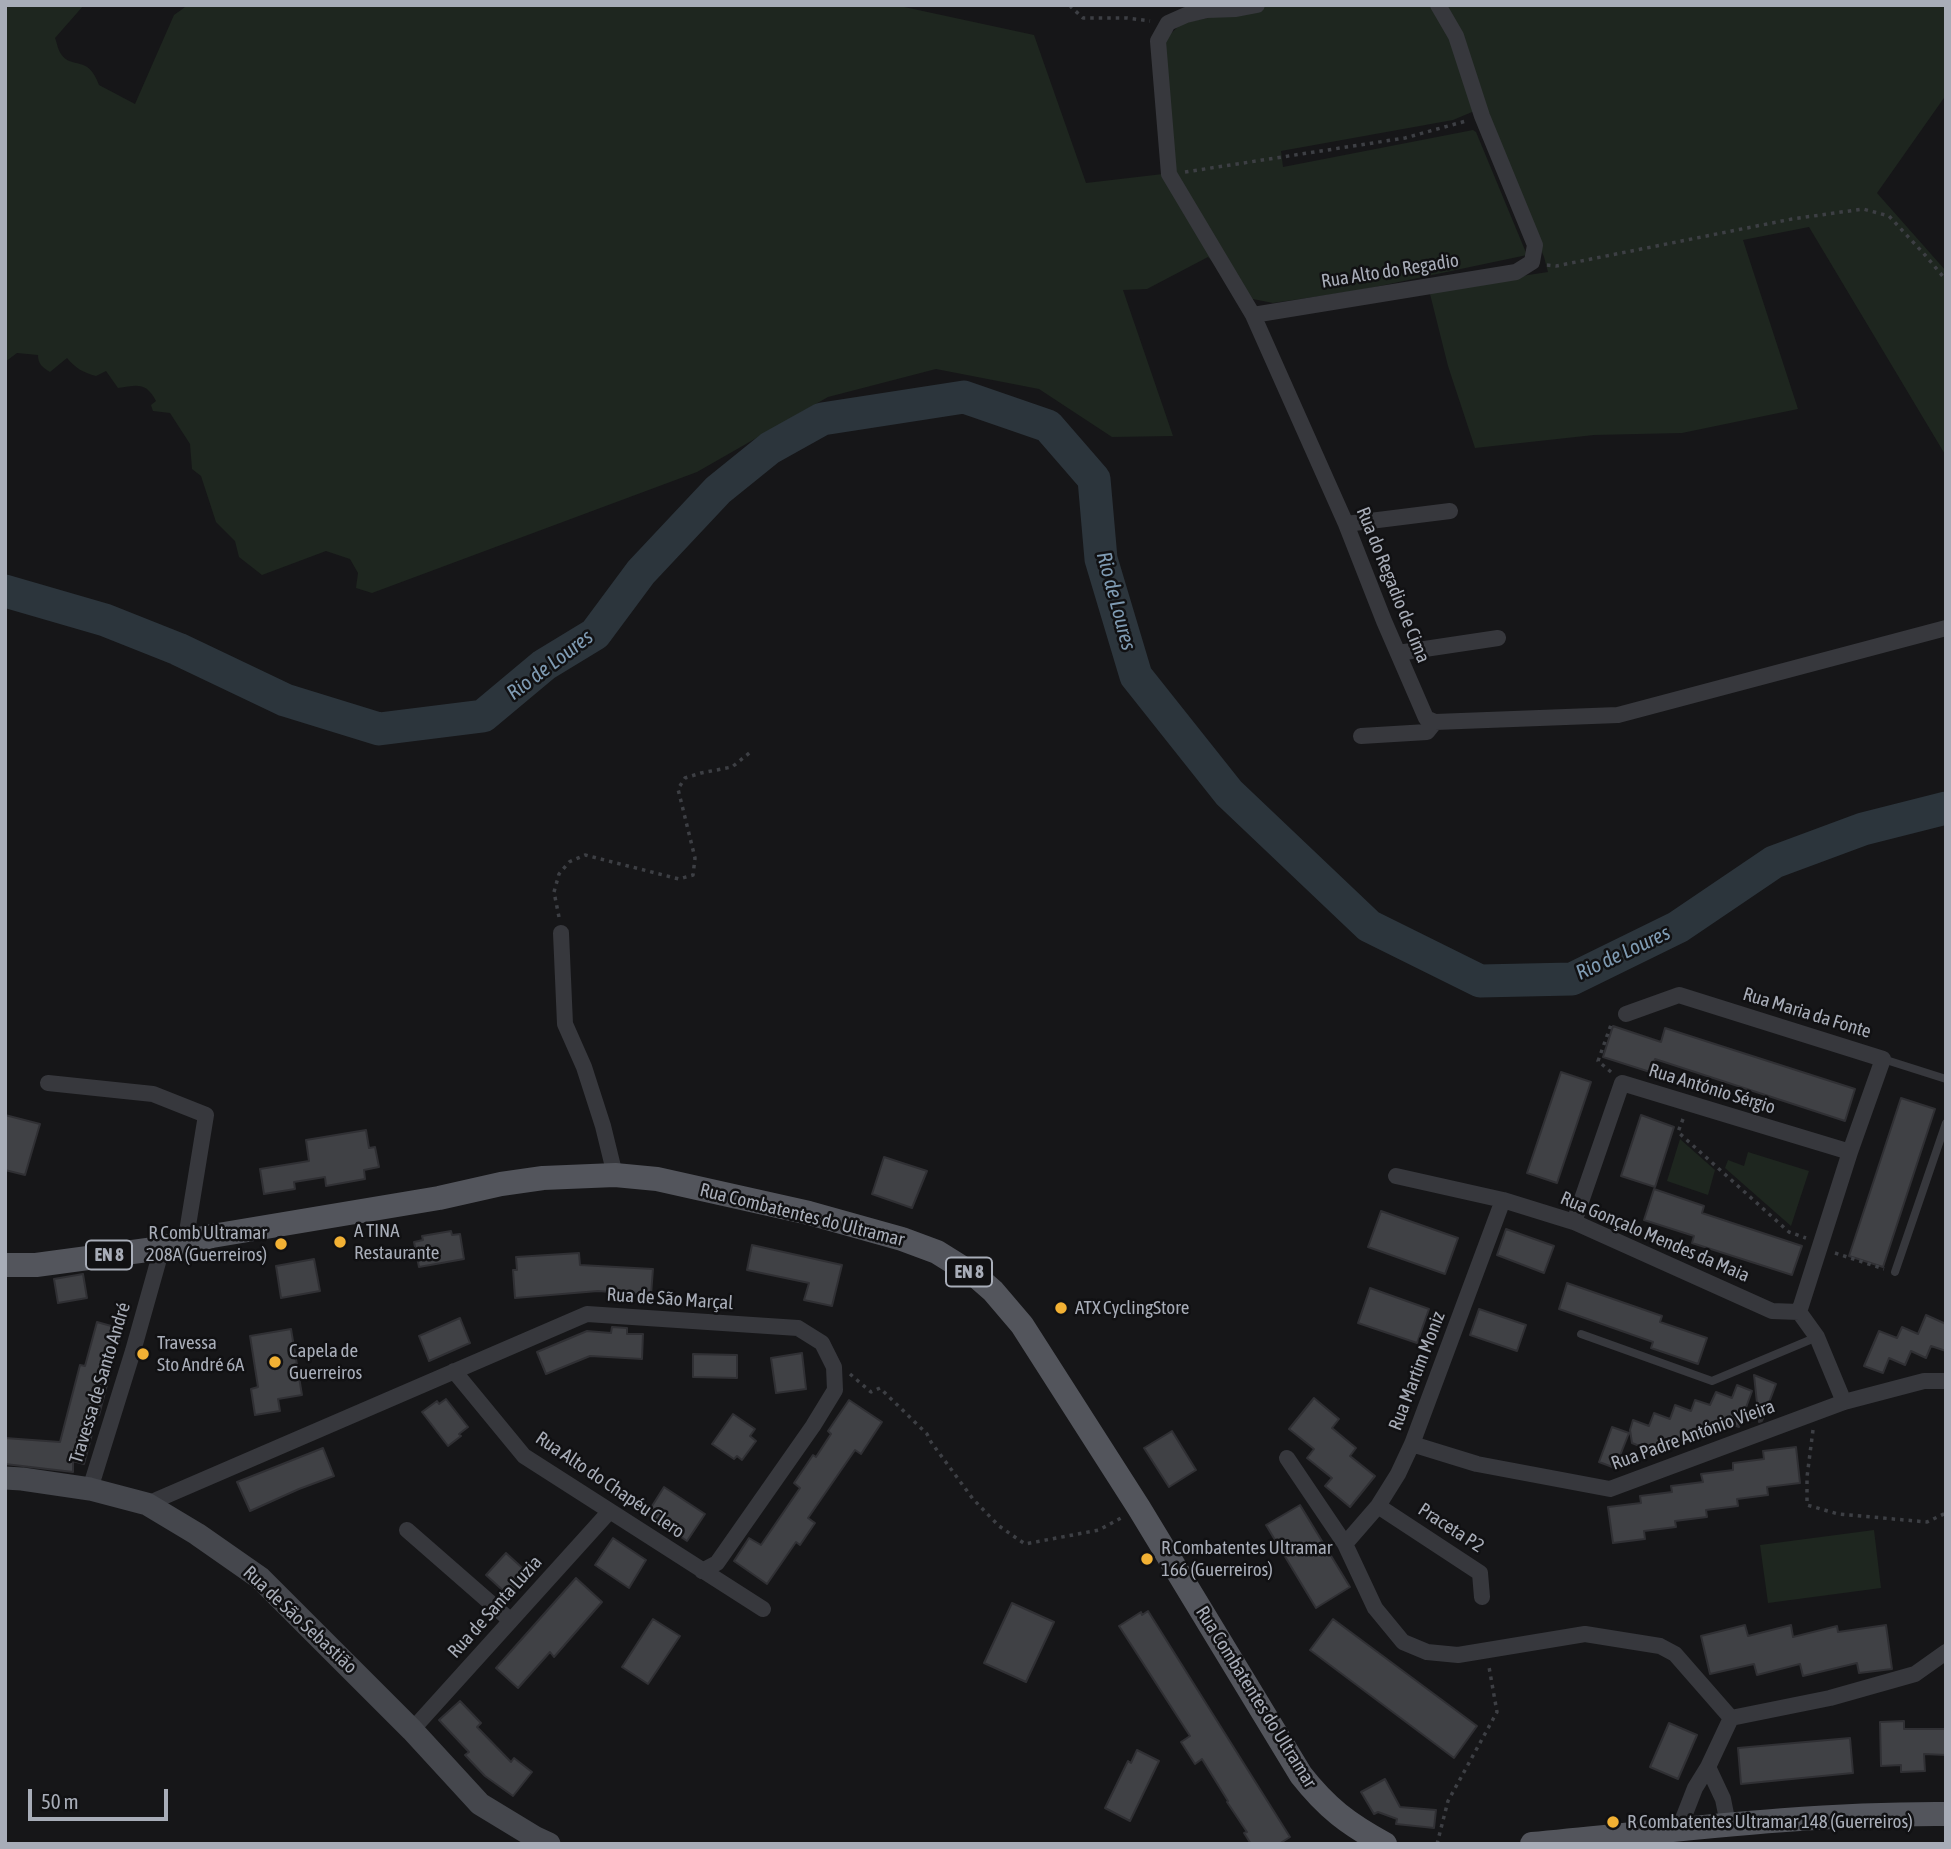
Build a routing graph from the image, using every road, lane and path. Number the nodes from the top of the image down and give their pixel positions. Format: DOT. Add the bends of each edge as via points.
graph roads {
  1 [pos="1071,5"];
  2 [pos="1256,5"];
  3 [pos="1438,5"];
  4 [pos="1208,8"];
  5 [pos="1168,23"];
  6 [pos="1482,116"];
  7 [pos="1169,174"];
  8 [pos="1532,262"];
  9 [pos="1946,280"];
  10 [pos="1253,315"];
  11 [pos="1450,511"];
  12 [pos="1346,524"];
  13 [pos="1946,628"];
  14 [pos="1497,638"];
  15 [pos="1398,653"];
  16 [pos="1435,722"];
  17 [pos="1361,736"];
  18 [pos="753,750"];
  19 [pos="561,933"];
  20 [pos="1619,1018"];
  21 [pos="1883,1059"];
  22 [pos="1598,1061"];
  23 [pos="1946,1079"];
  24 [pos="48,1083"];
  25 [pos="1688,1103"];
  26 [pos="1946,1123"];
  27 [pos="1850,1152"];
  28 [pos="615,1175"];
  29 [pos="1396,1176"];
  30 [pos="1503,1200"];
  31 [pos="1574,1222"];
  32 [pos="174,1246"];
  33 [pos="1820,1246"];
  34 [pos="5,1265"];
  35 [pos="1895,1272"];
  36 [pos="1799,1312"];
  37 [pos="1581,1334"];
  38 [pos="1817,1337"];
  39 [pos="454,1371"];
  40 [pos="834,1376"];
  41 [pos="1946,1381"];
  42 [pos="1844,1402"];
  43 [pos="1815,1413"];
  44 [pos="1412,1444"];
  45 [pos="1287,1458"];
  46 [pos="5,1478"];
  47 [pos="90,1489"];
  48 [pos="147,1504"];
  49 [pos="1378,1506"];
  50 [pos="1139,1508"];
  51 [pos="609,1512"];
  52 [pos="1946,1513"];
  53 [pos="407,1530"];
  54 [pos="1345,1544"];
  55 [pos="702,1570"];
  56 [pos="1482,1597"];
  57 [pos="763,1609"];
  58 [pos="510,1620"];
  59 [pos="1486,1651"];
  60 [pos="1946,1652"];
  61 [pos="1731,1718"];
  62 [pos="412,1730"];
  63 [pos="1708,1767"];
  64 [pos="1946,1814"];
  65 [pos="1728,1824"];
  66 [pos="1679,1829"];
  67 [pos="550,1844"];
  68 [pos="1385,1844"];
  69 [pos="1437,1844"];
  70 [pos="1532,1844"];
  1 -- 5 [label="path" via="1083,18"];
  2 -- 4 [label="street"];
  3 -- 6 [label="street" via="1456,36"];
  4 -- 5 [label="street"];
  5 -- 7 [label="street, Rua do Regadio de Cima" via="1158,41"];
  6 -- 7 [label="path" via="1405,138"];
  6 -- 8 [label="street" via="1535,246"];
  7 -- 10 [label="street, Rua do Regadio de Cima"];
  8 -- 9 [label="path" via="1556,266 1863,209 1889,216"];
  8 -- 10 [label="street, Rua Alto do Regadio" via="1516,272"];
  10 -- 12 [label="street, Rua do Regadio de Cima"];
  11 -- 12 [label="street"];
  12 -- 15 [label="street, Rua do Regadio de Cima"];
  13 -- 16 [label="street" via="1618,715"];
  14 -- 15 [label="street"];
  15 -- 16 [label="street, Rua do Regadio de Cima" via="1426,718"];
  16 -- 17 [label="street" via="1427,732"];
  18 -- 19 [label="path" via="732,767 685,778 678,789 695,858 693,876 680,879 585,855 569,862 559,874 554,892"];
  19 -- 28 [label="street" via="565,1024 603,1126"];
  20 -- 21 [label="street, Rua Maria da Fonte" via="1679,995"];
  20 -- 22 [label="path"];
  21 -- 23 [label="lane"];
  21 -- 27 [label="street, Rua Maria da Fonte"];
  24 -- 32 [label="street, Travessa de Santo André" via="153,1094 206,1115"];
  25 -- 27 [label="street, Rua António Sérgio"];
  25 -- 31 [label="street, Rua António Sérgio" via="1622,1083"];
  25 -- 33 [label="path" via="1678,1132 1789,1232"];
  26 -- 35 [label="lane"];
  27 -- 33 [label="street, Rua Maria da Fonte"];
  28 -- 32 [label="main road, Rua Combatentes do Ultramar / EN 8" via="500,1184"];
  28 -- 50 [label="main road, Rua Combatentes do Ultramar / EN 8" via="809,1213 937,1252 977,1276 1022,1325"];
  29 -- 30 [label="street, Rua Gonçalo Mendes da Maia"];
  30 -- 31 [label="street, Rua Gonçalo Mendes da Maia"];
  30 -- 44 [label="street, Rua Martim Moniz"];
  31 -- 36 [label="street, Rua Gonçalo Mendes da Maia" via="1772,1311"];
  32 -- 34 [label="main road, Rua Combatentes do Ultramar / EN 8"];
  32 -- 47 [label="street, Travessa de Santo André" via="133,1351"];
  33 -- 35 [label="path"];
  33 -- 36 [label="street, Rua Maria da Fonte"];
  36 -- 38 [label="street"];
  37 -- 38 [label="lane" via="1712,1381"];
  38 -- 42 [label="street"];
  39 -- 40 [label="street, Rua de São Marçal" via="587,1314 798,1328 822,1343"];
  39 -- 48 [label="street, Rua de São Marçal"];
  39 -- 51 [label="street, Rua Alto do Chapéu Clero" via="524,1456"];
  40 -- 50 [label="path" via="851,1374 871,1392 880,1388 927,1434 982,1508 1025,1544 1099,1530"];
  40 -- 55 [label="street" via="835,1390 813,1426 717,1563"];
  41 -- 42 [label="street, Rua Padre António Vieira" via="1924,1381"];
  42 -- 43 [label="street, Rua Padre António Vieira"];
  43 -- 44 [label="street, Rua Padre António Vieira" via="1610,1489 1477,1464"];
  43 -- 52 [label="path" via="1807,1505 1838,1514 1927,1522"];
  44 -- 49 [label="street, Rua Martim Moniz"];
  45 -- 54 [label="street"];
  46 -- 47 [label="street, Rua de São Sebastião"];
  47 -- 48 [label="street, Rua de São Sebastião"];
  48 -- 62 [label="street, Rua de São Sebastião" via="260,1578"];
  49 -- 54 [label="street, Rua Martim Moniz"];
  49 -- 56 [label="street, Praceta P2" via="1480,1573"];
  50 -- 68 [label="main road, Rua Combatentes do Ultramar / EN 8" via="1301,1775 1336,1814"];
  51 -- 55 [label="street, Rua Alto do Chapéu Clero"];
  51 -- 58 [label="street, Rua de Santa Luzia"];
  53 -- 58 [label="street"];
  54 -- 59 [label="street" via="1375,1608 1404,1642 1427,1652 1458,1655"];
  55 -- 57 [label="street, Rua Alto do Chapéu Clero"];
  58 -- 62 [label="street, Rua de Santa Luzia"];
  59 -- 61 [label="street" via="1585,1633 1660,1646 1675,1654"];
  59 -- 69 [label="path" via="1497,1712 1448,1801"];
  60 -- 61 [label="street" via="1915,1674 1830,1699"];
  61 -- 63 [label="street"];
  62 -- 67 [label="street, Rua de São Sebastião" via="480,1804"];
  63 -- 65 [label="street" via="1723,1799"];
  63 -- 66 [label="street"];
  64 -- 65 [label="main road"];
  65 -- 66 [label="main road"];
  66 -- 70 [label="main road"];
}
